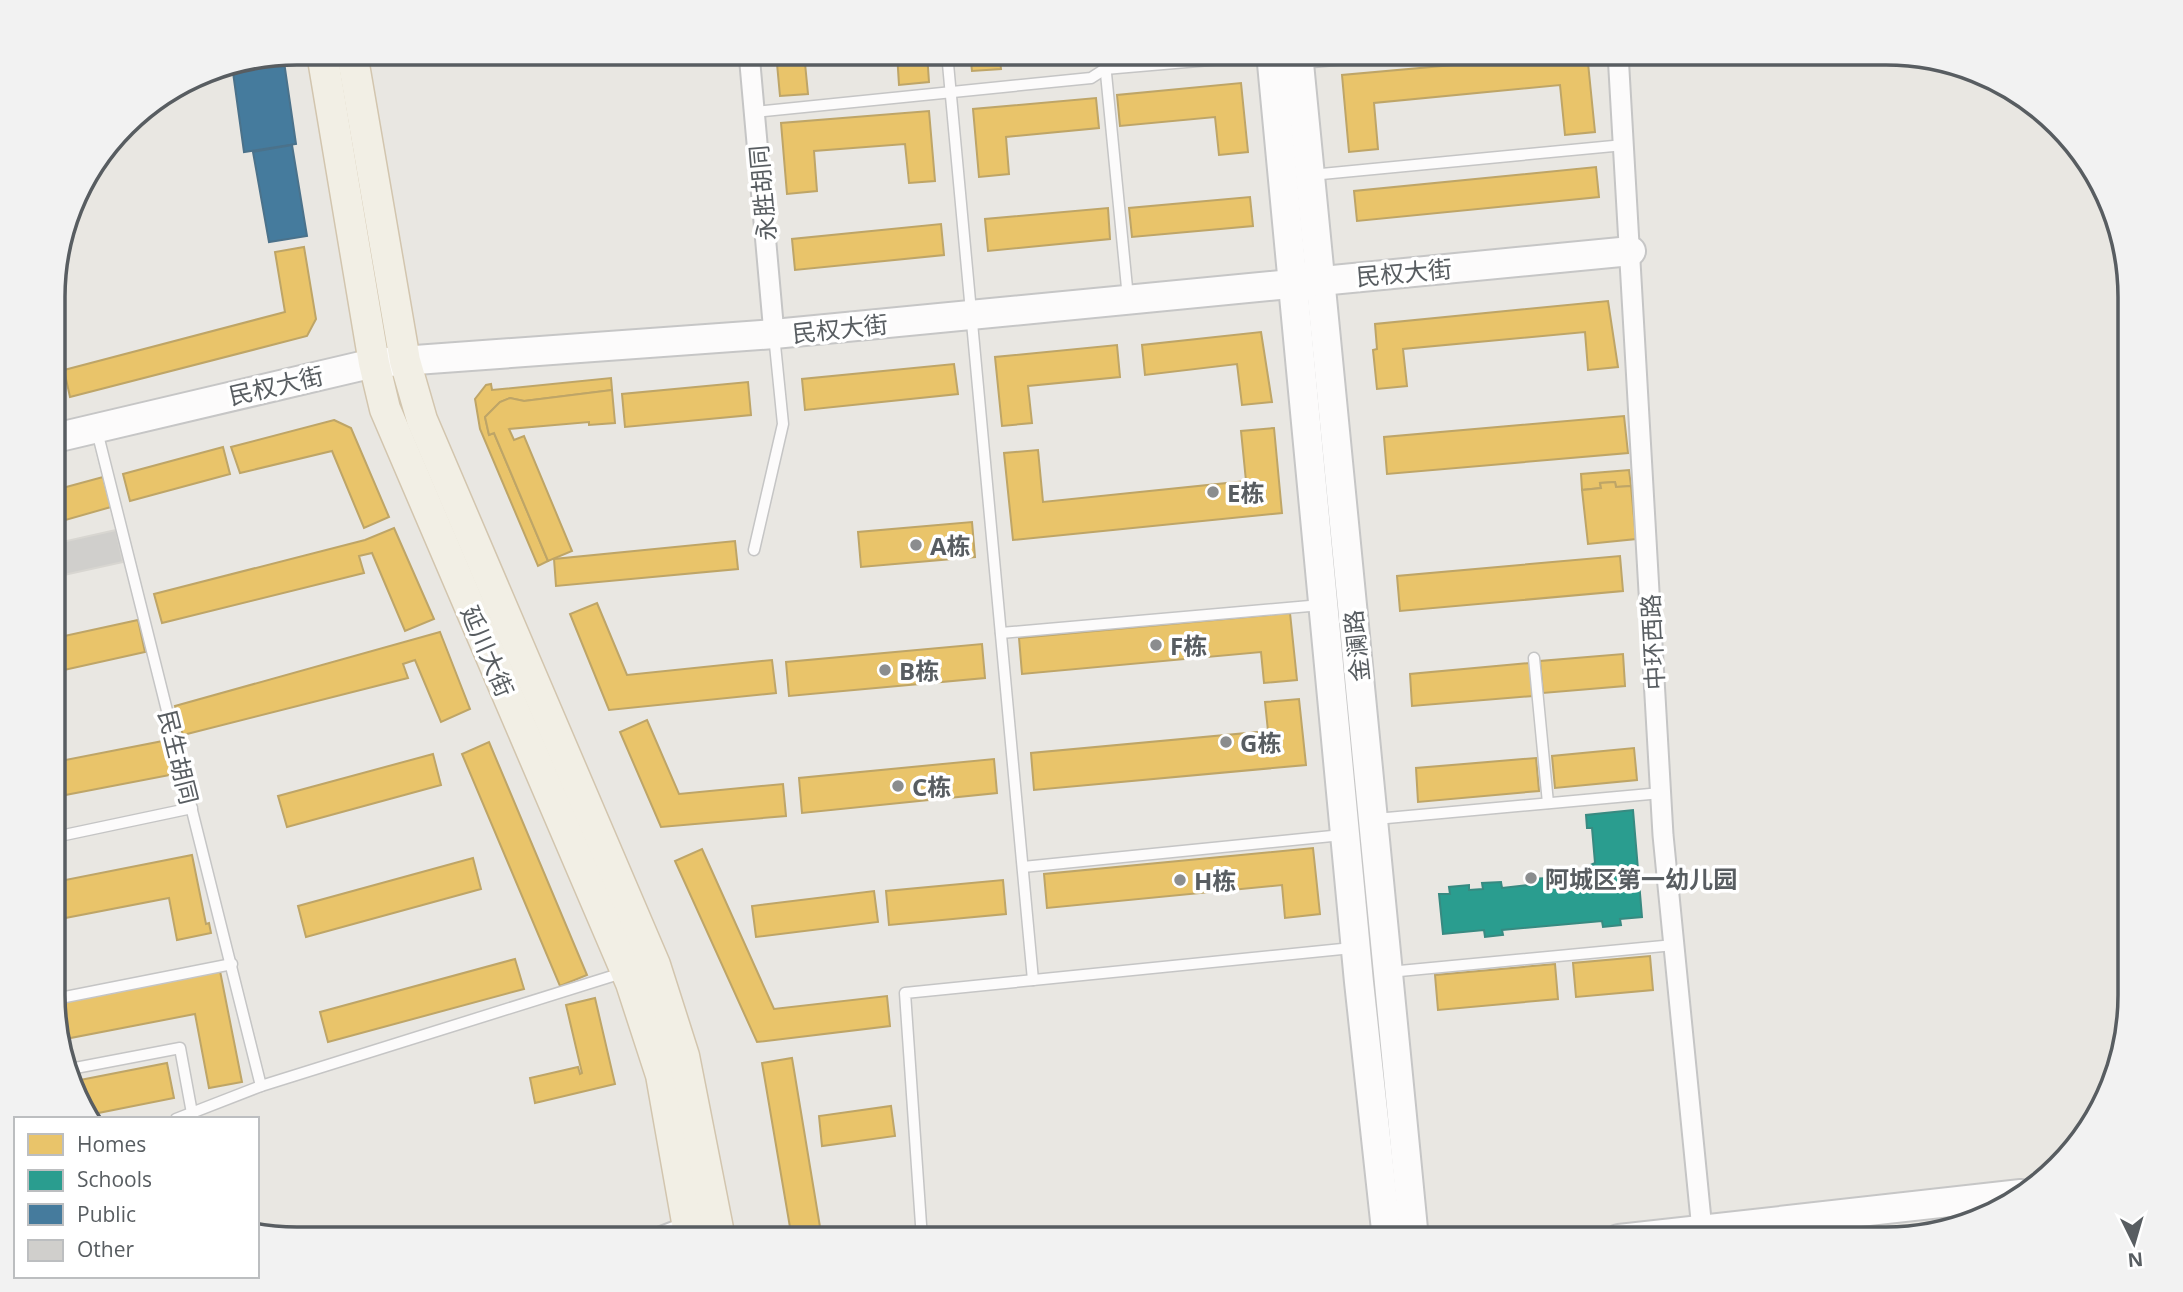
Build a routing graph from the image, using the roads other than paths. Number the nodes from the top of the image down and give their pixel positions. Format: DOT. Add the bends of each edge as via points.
graph roads {
  1 [pos="324,65"];
  2 [pos="354,65"];
  3 [pos="750,65"];
  4 [pos="948,65"];
  5 [pos="1105,65"];
  6 [pos="1160,65"];
  7 [pos="1286,65"];
  8 [pos="1287,65"];
  9 [pos="1619,65"];
  10 [pos="1105,69"];
  11 [pos="951,92"];
  12 [pos="754,112"];
  13 [pos="1624,145"];
  14 [pos="1310,176"];
  15 [pos="1631,251"];
  16 [pos="1308,281"];
  17 [pos="1128,299"];
  18 [pos="971,315"];
  19 [pos="774,334"];
  20 [pos="405,361"];
  21 [pos="374,363"];
  22 [pos="96,427"];
  23 [pos="65,435"];
  24 [pos="754,550"];
  25 [pos="1325,604"];
  26 [pos="1001,633"];
  27 [pos="1534,658"];
  28 [pos="1661,793"];
  29 [pos="1548,803"];
  30 [pos="192,807"];
  31 [pos="1373,820"];
  32 [pos="1346,835"];
  33 [pos="65,836"];
  34 [pos="1023,867"];
  35 [pos="1674,944"];
  36 [pos="1356,948"];
  37 [pos="232,964"];
  38 [pos="626,972"];
  39 [pos="1388,972"];
  40 [pos="1033,980"];
  41 [pos="65,997"];
  42 [pos="77,1068"];
  43 [pos="261,1086"];
  44 [pos="192,1112"];
  45 [pos="181,1117"];
  46 [pos="2001,1196"];
  47 [pos="688,1227"];
  48 [pos="718,1227"];
  49 [pos="921,1227"];
  50 [pos="1386,1227"];
  51 [pos="1413,1227"];
  52 [pos="1687,1227"];
  53 [pos="1745,1227"];
  1 -- 21 [label="main road, 延川大街"];
  2 -- 20 [label="main road, 延川大街"];
  3 -- 12 [label="street, 永胜胡同"];
  4 -- 11 [label="lane"];
  5 -- 10 [label="lane"];
  6 -- 10 [label="lane"];
  7 -- 16 [label="street, 金澜路"];
  8 -- 14 [label="street, 金澜路"];
  9 -- 13 [label="street, 中环西路"];
  10 -- 11 [label="lane" via="1091,78"];
  10 -- 17 [label="lane"];
  11 -- 12 [label="lane"];
  11 -- 18 [label="lane"];
  12 -- 19 [label="street, 永胜胡同"];
  13 -- 14 [label="lane"];
  13 -- 15 [label="street, 中环西路"];
  14 -- 16 [label="street, 金澜路"];
  15 -- 16 [label="street, 民权大街"];
  15 -- 28 [label="street, 中环西路"];
  16 -- 17 [label="street, 民权大街"];
  16 -- 25 [label="street, 金澜路"];
  16 -- 31 [label="street, 金澜路"];
  17 -- 18 [label="street, 民权大街"];
  18 -- 19 [label="street, 民权大街"];
  18 -- 26 [label="lane"];
  19 -- 20 [label="street, 民权大街"];
  19 -- 24 [label="lane" via="783,424"];
  20 -- 21 [label="street, 民权大街"];
  20 -- 48 [label="main road, 延川大街" via="422,420 655,965 684,1056"];
  21 -- 22 [label="street, 民权大街"];
  21 -- 38 [label="main road, 延川大街" via="385,409"];
  22 -- 23 [label="street, 民权大街"];
  22 -- 30 [label="lane, 民生胡同"];
  25 -- 26 [label="lane"];
  25 -- 32 [label="street, 金澜路"];
  26 -- 34 [label="lane"];
  27 -- 29 [label="lane"];
  28 -- 29 [label="lane"];
  28 -- 35 [label="street, 中环西路"];
  29 -- 31 [label="lane"];
  30 -- 33 [label="lane"];
  30 -- 37 [label="lane, 民生胡同"];
  31 -- 39 [label="street, 金澜路"];
  32 -- 34 [label="lane"];
  32 -- 36 [label="street, 金澜路"];
  34 -- 40 [label="lane"];
  35 -- 39 [label="lane"];
  35 -- 52 [label="street, 中环西路"];
  36 -- 40 [label="lane"];
  36 -- 50 [label="street, 金澜路"];
  37 -- 41 [label="lane"];
  37 -- 43 [label="lane, 民生胡同"];
  38 -- 43 [label="lane"];
  38 -- 47 [label="main road, 延川大街" via="661,1075"];
  39 -- 51 [label="street, 金澜路"];
  40 -- 49 [label="lane" via="905,993"];
  42 -- 44 [label="lane" via="180,1048"];
  43 -- 44 [label="lane"];
  44 -- 45 [label="lane"];
  46 -- 53 [label="street"];
}
